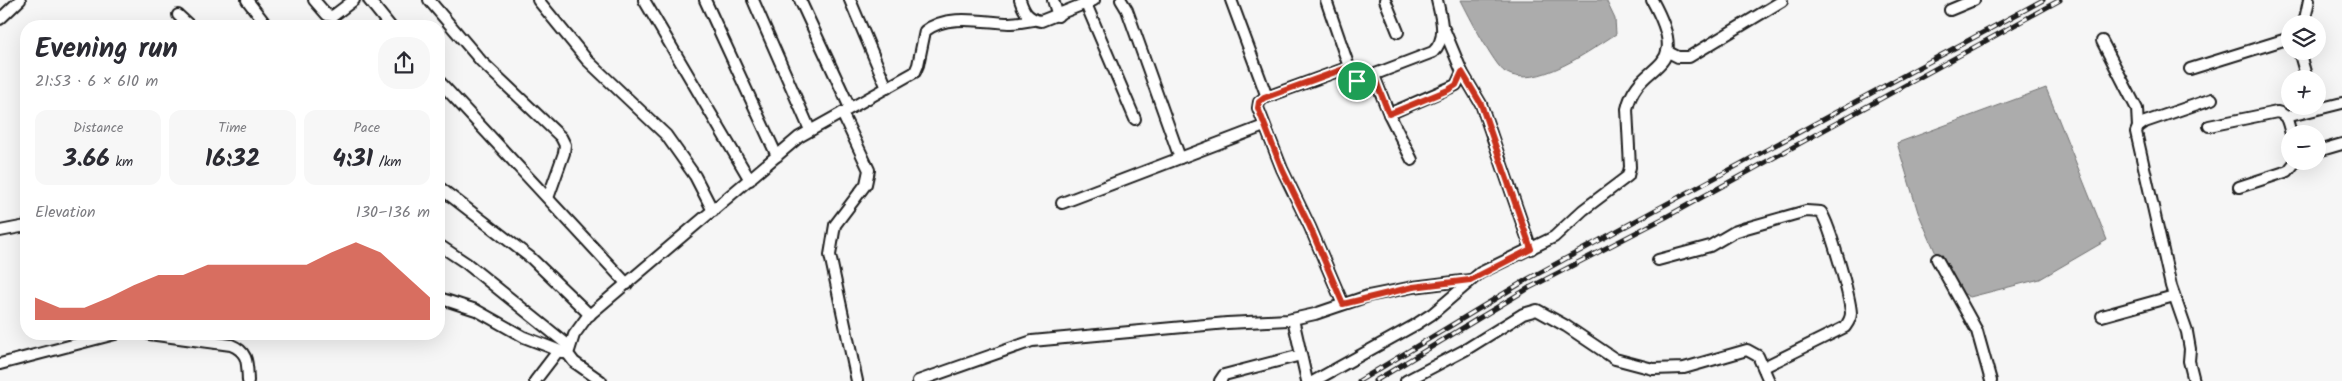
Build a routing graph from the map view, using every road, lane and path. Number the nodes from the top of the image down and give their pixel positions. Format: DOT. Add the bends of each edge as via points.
graph roads {
  1 [pos="20,0"];
  2 [pos="247,0"];
  3 [pos="314,0"];
  4 [pos="354,0"];
  5 [pos="369,0"];
  6 [pos="429,0"];
  7 [pos="538,0"];
  8 [pos="644,0"];
  9 [pos="705,0"];
  10 [pos="753,0"];
  11 [pos="800,0"];
  12 [pos="850,0"];
  13 [pos="1020,0"];
  14 [pos="1053,0"];
  15 [pos="1121,0"];
  16 [pos="1231,0"];
  17 [pos="1326,0"];
  18 [pos="1385,0"];
  19 [pos="1437,0"];
  20 [pos="1652,0"];
  21 [pos="1974,0"];
  22 [pos="2309,0"];
  23 [pos="1782,1"];
  24 [pos="1090,2"];
  25 [pos="1950,10"];
  26 [pos="178,15"];
  27 [pos="2306,15"];
  28 [pos="1058,16"];
  29 [pos="0,19"];
  30 [pos="183,20"];
  31 [pos="262,20"];
  32 [pos="385,20"];
  33 [pos="1033,20"];
  34 [pos="1441,22"];
  35 [pos="1398,32"];
  36 [pos="2102,41"];
  37 [pos="2281,41"];
  38 [pos="1668,52"];
  39 [pos="1349,67"];
  40 [pos="2190,69"];
  41 [pos="1462,72"];
  42 [pos="1374,76"];
  43 [pos="445,87"];
  44 [pos="887,88"];
  45 [pos="1267,97"];
  46 [pos="2212,99"];
  47 [pos="2342,103"];
  48 [pos="2326,106"];
  49 [pos="846,110"];
  50 [pos="1389,114"];
  51 [pos="2293,115"];
  52 [pos="2286,117"];
  53 [pos="1135,119"];
  54 [pos="2288,125"];
  55 [pos="1264,126"];
  56 [pos="2209,126"];
  57 [pos="2138,127"];
  58 [pos="810,130"];
  59 [pos="2342,144"];
  60 [pos="2326,149"];
  61 [pos="777,156"];
  62 [pos="1180,158"];
  63 [pos="1412,160"];
  64 [pos="2288,170"];
  65 [pos="750,180"];
  66 [pos="2239,186"];
  67 [pos="445,192"];
  68 [pos="548,198"];
  69 [pos="1062,203"];
  70 [pos="713,211"];
  71 [pos="20,227"];
  72 [pos="0,231"];
  73 [pos="445,249"];
  74 [pos="1531,249"];
  75 [pos="1937,259"];
  76 [pos="1658,260"];
  77 [pos="1470,280"];
  78 [pos="627,284"];
  79 [pos="2174,296"];
  80 [pos="445,300"];
  81 [pos="1343,304"];
  82 [pos="590,315"];
  83 [pos="2102,316"];
  84 [pos="1293,320"];
  85 [pos="92,340"];
  86 [pos="198,340"];
  87 [pos="565,350"];
  88 [pos="1301,355"];
  89 [pos="0,364"];
  90 [pos="1764,367"];
  91 [pos="248,381"];
  92 [pos="535,381"];
  93 [pos="601,381"];
  94 [pos="857,381"];
  95 [pos="918,381"];
  96 [pos="1220,381"];
  97 [pos="1307,381"];
  98 [pos="1314,381"];
  99 [pos="1406,381"];
  100 [pos="1769,381"];
  101 [pos="1992,381"];
  102 [pos="2194,381"];
  1 -- 29 [label="street"];
  2 -- 31 [label="street"];
  3 -- 4 [label="street" via="327,15 333,16"];
  5 -- 32 [label="street"];
  6 -- 68 [label="street" via="481,62 561,137 564,152"];
  7 -- 70 [label="street" via="587,60 666,135 695,176"];
  8 -- 65 [label="street"];
  9 -- 61 [label="street"];
  10 -- 58 [label="street"];
  11 -- 49 [label="street"];
  12 -- 44 [label="street"];
  13 -- 33 [label="street"];
  14 -- 28 [label="street"];
  15 -- 62 [label="street"];
  16 -- 45 [label="street"];
  17 -- 39 [label="street"];
  18 -- 35 [label="street"];
  19 -- 34 [label="street"];
  20 -- 38 [label="street" via="1665,25"];
  21 -- 25 [label="street"];
  22 -- 27 [label="street"];
  23 -- 38 [label="street" via="1689,57 1678,57"];
  24 -- 28 [label="street"];
  24 -- 53 [label="street"];
  26 -- 30 [label="street"];
  28 -- 33 [label="street"];
  33 -- 44 [label="street" via="1011,23 962,20 929,27 922,39 914,72"];
  34 -- 41 [label="street"];
  34 -- 42 [label="street" via="1442,40 1433,52"];
  36 -- 57 [label="street" via="2137,109"];
  37 -- 40 [label="street"];
  38 -- 74 [label="street" via="1664,62 1629,99 1628,176 1554,237"];
  39 -- 42 [label="street" via="1357,81"];
  39 -- 45 [label="street"];
  41 -- 50 [label="street" via="1456,85 1448,90"];
  41 -- 74 [label="street" via="1481,104"];
  42 -- 50 [label="street"];
  43 -- 68 [label="street"];
  44 -- 49 [label="street"];
  45 -- 55 [label="street" via="1259,102"];
  46 -- 57 [label="street"];
  47 -- 48 [label="street"];
  49 -- 58 [label="street"];
  49 -- 94 [label="street" via="869,170 866,184 835,225 830,255"];
  50 -- 63 [label="street"];
  51 -- 52 [label="street"];
  52 -- 54 [label="street"];
  52 -- 56 [label="street" via="2277,112"];
  55 -- 62 [label="street"];
  55 -- 81 [label="street"];
  57 -- 79 [label="street" via="2137,142"];
  58 -- 61 [label="street"];
  59 -- 60 [label="street"];
  61 -- 65 [label="street"];
  62 -- 69 [label="street"];
  64 -- 66 [label="street"];
  65 -- 70 [label="street"];
  67 -- 82 [label="street" via="531,258"];
  68 -- 78 [label="street"];
  70 -- 78 [label="street"];
  71 -- 72 [label="street"];
  73 -- 87 [label="street" via="466,263"];
  74 -- 77 [label="street"];
  75 -- 101 [label="street" via="1977,331"];
  76 -- 90 [label="street" via="1710,246 1746,228 1806,211 1822,212 1841,270 1851,314 1849,322"];
  77 -- 81 [label="street" via="1413,287"];
  77 -- 98 [label="street" via="1415,325"];
  78 -- 82 [label="street"];
  79 -- 83 [label="street"];
  79 -- 102 [label="street" via="2187,332"];
  80 -- 87 [label="street" via="476,310 524,337"];
  81 -- 84 [label="street"];
  82 -- 87 [label="street"];
  84 -- 88 [label="street"];
  84 -- 95 [label="street" via="1032,341"];
  85 -- 89 [label="street"];
  86 -- 91 [label="street" via="231,344 238,348 247,359"];
  87 -- 92 [label="street"];
  87 -- 93 [label="street" via="574,362"];
  88 -- 96 [label="street" via="1224,375"];
  88 -- 97 [label="street"];
  90 -- 99 [label="street" via="1758,356 1747,350 1674,370 1633,365 1615,359 1537,310 1523,314"];
  90 -- 100 [label="street"];
}
